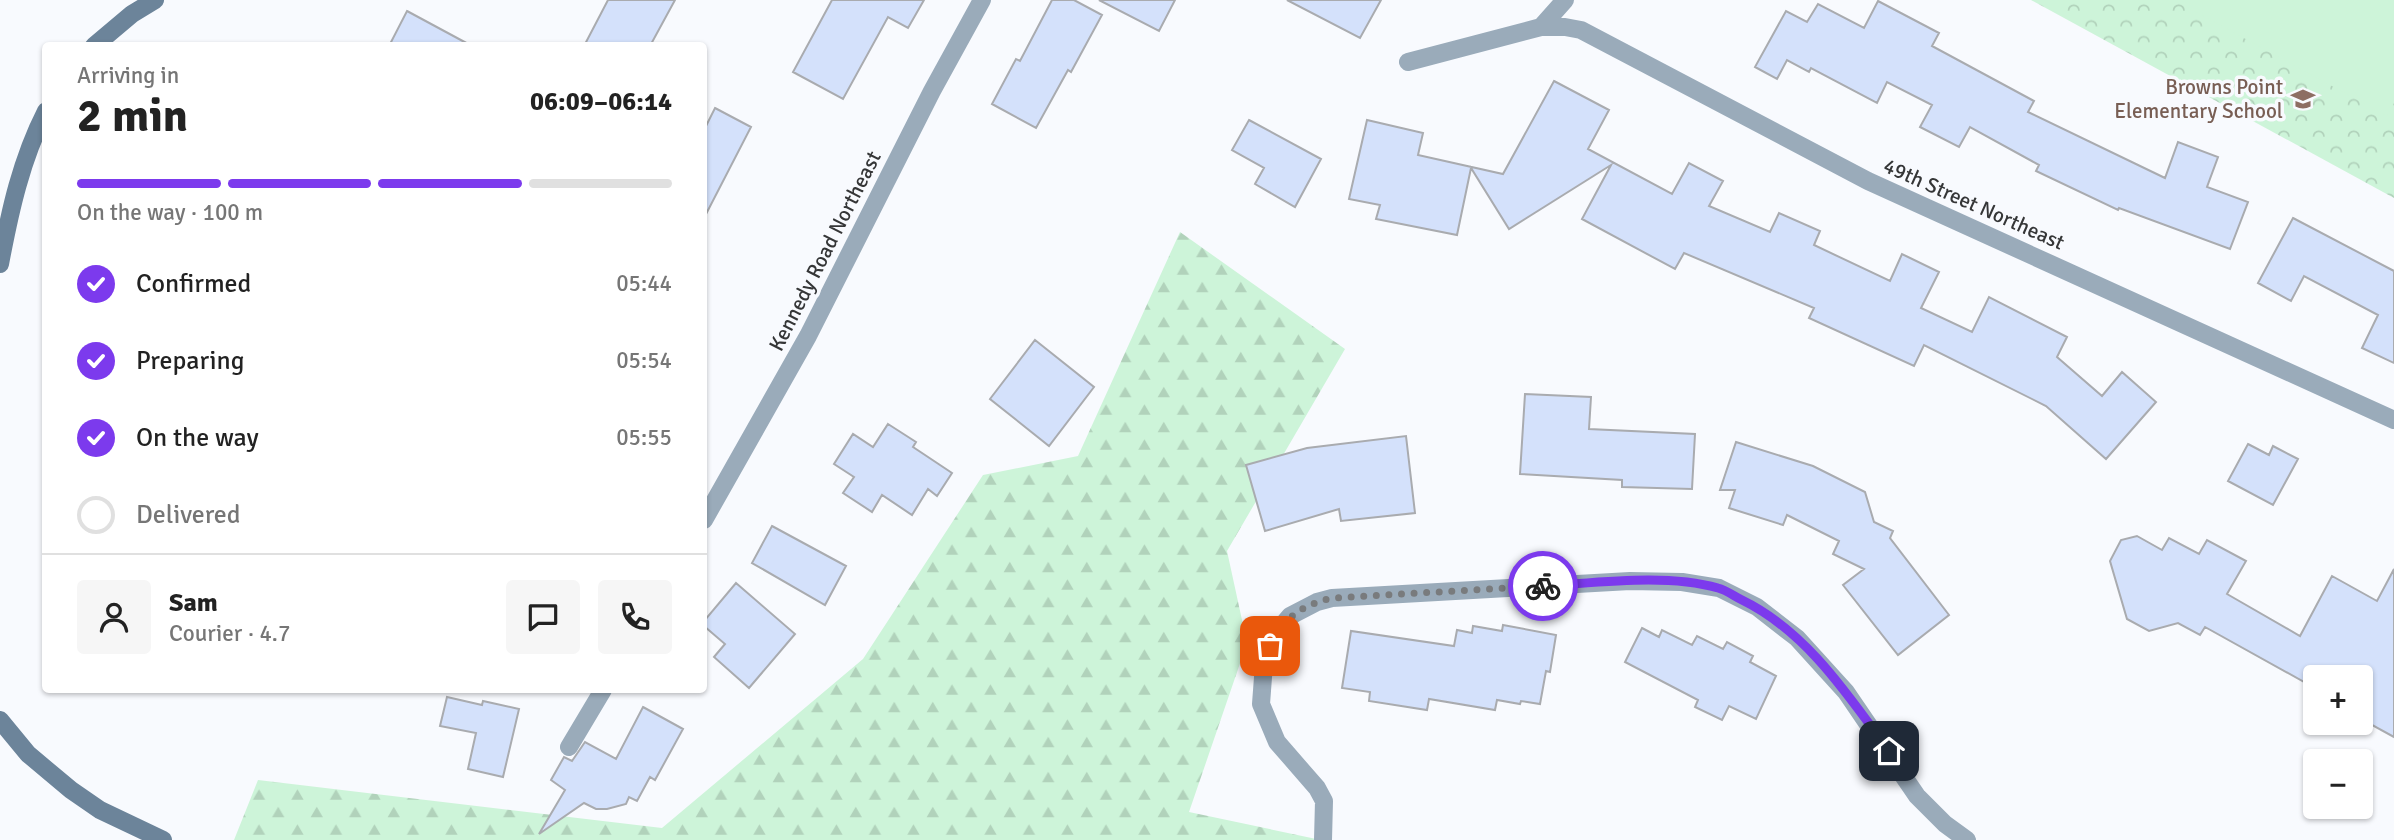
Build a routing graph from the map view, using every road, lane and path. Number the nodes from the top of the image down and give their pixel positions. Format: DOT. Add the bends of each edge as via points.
graph roads {
  1 [pos="155,0"];
  2 [pos="982,0"];
  3 [pos="1565,0"];
  4 [pos="1541,27"];
  5 [pos="99,42"];
  6 [pos="1408,62"];
  7 [pos="42,119"];
  8 [pos="0,264"];
  9 [pos="2394,420"];
  10 [pos="707,515"];
  11 [pos="601,693"];
  12 [pos="0,720"];
  13 [pos="569,747"];
  14 [pos="163,840"];
  15 [pos="1323,840"];
  16 [pos="1967,840"];
  1 -- 5 [label="street"];
  2 -- 10 [label="street, Kennedy Road Northeast" via="808,336"];
  3 -- 4 [label="street"];
  4 -- 6 [label="street, 49th Street Northeast"];
  4 -- 9 [label="street, 49th Street Northeast" via="1581,30 1867,181"];
  7 -- 8 [label="street" via="18,179"];
  11 -- 13 [label="street"];
  12 -- 14 [label="street" via="28,754 71,790 100,810"];
  15 -- 16 [label="street" via="1324,802 1277,742 1261,704 1264,664 1290,616 1332,598 1630,581 1719,588 1776,620 1846,692 1917,796"];
}
